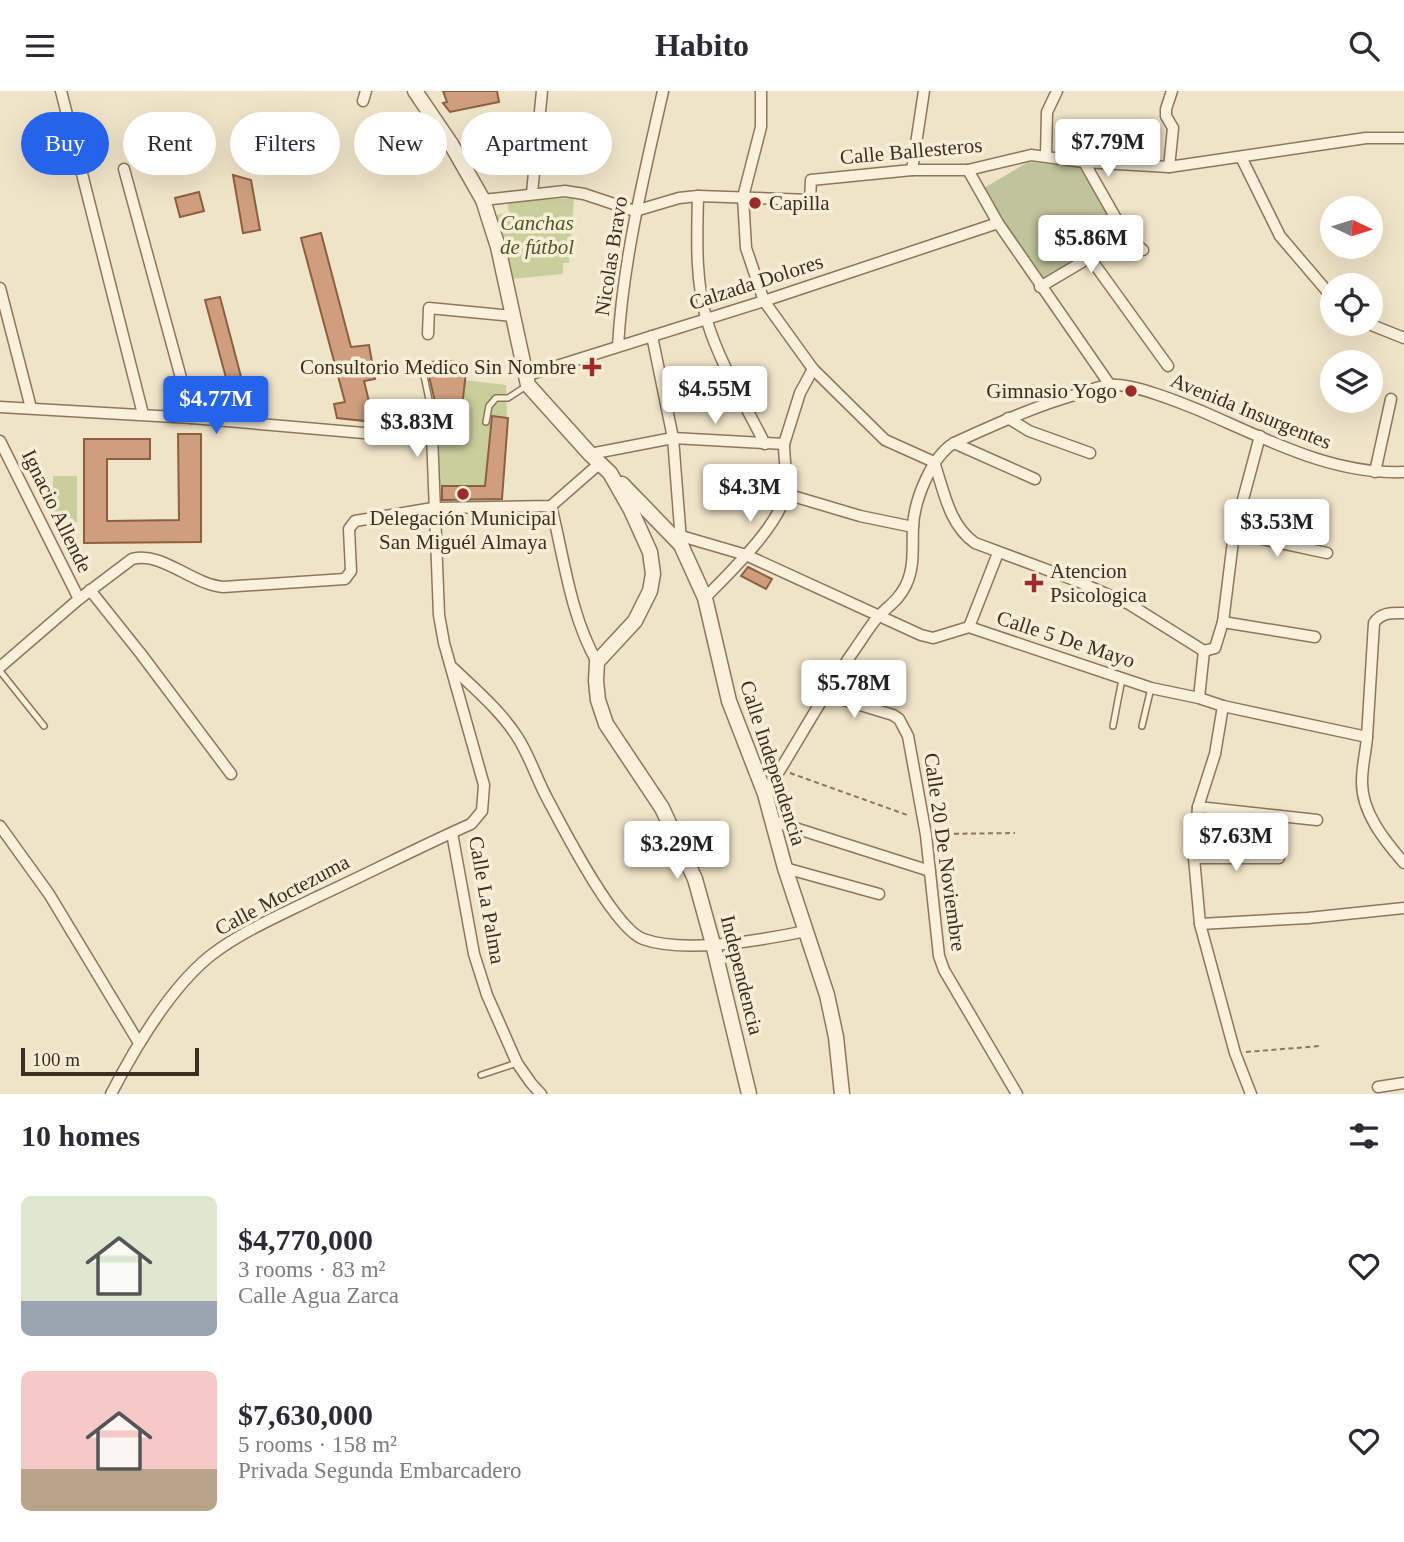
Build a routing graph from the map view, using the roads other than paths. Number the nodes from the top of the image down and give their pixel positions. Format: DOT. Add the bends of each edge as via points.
graph roads {
  1 [pos="61,91"];
  2 [pos="415,91"];
  3 [pos="542,91"];
  4 [pos="663,91"];
  5 [pos="761,91"];
  6 [pos="923,91"];
  7 [pos="1057,91"];
  8 [pos="1172,91"];
  9 [pos="1404,138"];
  10 [pos="1046,156"];
  11 [pos="1241,157"];
  12 [pos="1084,162"];
  13 [pos="1169,167"];
  14 [pos="912,170"];
  15 [pos="968,170"];
  16 [pos="126,175"];
  17 [pos="532,193"];
  18 [pos="698,196"];
  19 [pos="743,197"];
  20 [pos="484,200"];
  21 [pos="635,211"];
  22 [pos="998,223"];
  23 [pos="1126,236"];
  24 [pos="1143,250"];
  25 [pos="1090,258"];
  26 [pos="1320,283"];
  27 [pos="1040,287"];
  28 [pos="0,288"];
  29 [pos="764,301"];
  30 [pos="512,316"];
  31 [pos="706,318"];
  32 [pos="1383,330"];
  33 [pos="428,334"];
  34 [pos="652,337"];
  35 [pos="1404,338"];
  36 [pos="618,346"];
  37 [pos="1168,366"];
  38 [pos="813,369"];
  39 [pos="425,376"];
  40 [pos="526,381"];
  41 [pos="1110,385"];
  42 [pos="1391,399"];
  43 [pos="0,407"];
  44 [pos="32,408"];
  45 [pos="431,409"];
  46 [pos="143,414"];
  47 [pos="192,418"];
  48 [pos="1008,418"];
  49 [pos="486,422"];
  50 [pos="1260,436"];
  51 [pos="673,438"];
  52 [pos="433,439"];
  53 [pos="0,440"];
  54 [pos="954,443"];
  55 [pos="765,444"];
  56 [pos="784,445"];
  57 [pos="1090,453"];
  58 [pos="934,462"];
  59 [pos="600,464"];
  60 [pos="1375,472"];
  61 [pos="1404,472"];
  62 [pos="1035,479"];
  63 [pos="786,494"];
  64 [pos="551,506"];
  65 [pos="433,508"];
  66 [pos="913,527"];
  67 [pos="1234,533"];
  68 [pos="681,540"];
  69 [pos="998,553"];
  70 [pos="1327,554"];
  71 [pos="746,555"];
  72 [pos="90,590"];
  73 [pos="705,598"];
  74 [pos="79,599"];
  75 [pos="1404,613"];
  76 [pos="878,617"];
  77 [pos="1223,622"];
  78 [pos="969,627"];
  79 [pos="1315,637"];
  80 [pos="1204,651"];
  81 [pos="597,661"];
  82 [pos="451,666"];
  83 [pos="0,669"];
  84 [pos="1122,679"];
  85 [pos="1152,688"];
  86 [pos="824,694"];
  87 [pos="1199,698"];
  88 [pos="1223,706"];
  89 [pos="44,726"];
  90 [pos="1113,726"];
  91 [pos="1142,726"];
  92 [pos="1367,737"];
  93 [pos="231,774"];
  94 [pos="765,794"];
  95 [pos="1198,807"];
  96 [pos="1317,820"];
  97 [pos="773,821"];
  98 [pos="0,826"];
  99 [pos="452,833"];
  100 [pos="1392,849"];
  101 [pos="1404,850"];
  102 [pos="1194,858"];
  103 [pos="1279,858"];
  104 [pos="1404,863"];
  105 [pos="785,868"];
  106 [pos="930,871"];
  107 [pos="879,894"];
  108 [pos="1404,908"];
  109 [pos="1200,925"];
  110 [pos="806,931"];
  111 [pos="713,944"];
  112 [pos="139,1043"];
  113 [pos="517,1063"];
  114 [pos="481,1075"];
  115 [pos="1404,1083"];
  116 [pos="1378,1087"];
  117 [pos="111,1094"];
  118 [pos="541,1094"];
  119 [pos="749,1094"];
  120 [pos="842,1094"];
  121 [pos="1017,1094"];
  122 [pos="1251,1094"];
  1 -- 46 [label="street"];
  2 -- 20 [label="street"];
  3 -- 17 [label="street"];
  4 -- 21 [label="street, Nicolas Bravo"];
  5 -- 19 [label="street" via="761,127"];
  6 -- 14 [label="street"];
  7 -- 10 [label="street" via="1047,112"];
  8 -- 13 [label="street" via="1166,109 1173,128"];
  9 -- 11 [label="street, Calle Ballesteros" via="1366,138"];
  10 -- 12 [label="street, Calle Ballesteros"];
  10 -- 15 [label="street, Calle Ballesteros" via="1031,155"];
  11 -- 13 [label="street, Calle Ballesteros"];
  11 -- 26 [label="street" via="1280,236"];
  12 -- 13 [label="street, Calle Ballesteros"];
  12 -- 23 [label="street"];
  14 -- 15 [label="street, Calle Ballesteros"];
  14 -- 19 [label="street, Calle Ballesteros" via="811,180 810,199"];
  15 -- 22 [label="street"];
  16 -- 47 [label="street"];
  17 -- 20 [label="street"];
  17 -- 21 [label="street" via="584,194"];
  18 -- 19 [label="street, Calle Ballesteros"];
  18 -- 21 [label="street, Calle Ballesteros"];
  18 -- 31 [label="street" via="699,278"];
  19 -- 29 [label="street" via="746,248"];
  20 -- 30 [label="street"];
  21 -- 36 [label="street, Nicolas Bravo"];
  22 -- 27 [label="street"];
  22 -- 29 [label="street, Calzada Dolores"];
  23 -- 24 [label="street"];
  23 -- 25 [label="street"];
  25 -- 27 [label="street"];
  25 -- 37 [label="street"];
  27 -- 41 [label="street"];
  28 -- 44 [label="street"];
  29 -- 31 [label="street, Calzada Dolores"];
  29 -- 38 [label="street"];
  30 -- 33 [label="street" via="429,308"];
  30 -- 40 [label="street"];
  31 -- 34 [label="street, Calzada Dolores"];
  31 -- 55 [label="street"];
  32 -- 35 [label="street"];
  34 -- 36 [label="street, Calzada Dolores"];
  34 -- 51 [label="street"];
  36 -- 40 [label="street, Calzada Dolores"];
  38 -- 56 [label="street" via="800,393"];
  38 -- 58 [label="street" via="885,440"];
  39 -- 45 [label="lane"];
  40 -- 49 [label="lane" via="508,398 496,398"];
  40 -- 59 [label="street"];
  41 -- 48 [label="street, Avenida Insurgentes"];
  41 -- 50 [label="street, Avenida Insurgentes" via="1176,400"];
  42 -- 60 [label="street"];
  43 -- 44 [label="street"];
  44 -- 46 [label="street"];
  45 -- 52 [label="street, Calle La Palma"];
  46 -- 47 [label="street"];
  47 -- 52 [label="street"];
  48 -- 54 [label="street, Avenida Insurgentes"];
  48 -- 57 [label="street" via="1029,431"];
  50 -- 60 [label="street, Avenida Insurgentes" via="1311,457"];
  50 -- 67 [label="street"];
  51 -- 55 [label="street"];
  51 -- 59 [label="street"];
  51 -- 68 [label="street"];
  52 -- 65 [label="street, Calle La Palma"];
  53 -- 74 [label="street, Ignacio Allende"];
  54 -- 58 [label="street, Avenida Insurgentes"];
  54 -- 62 [label="street"];
  55 -- 56 [label="street"];
  56 -- 63 [label="street"];
  58 -- 66 [label="street"];
  58 -- 69 [label="street" via="958,528 975,543"];
  59 -- 64 [label="street"];
  59 -- 68 [label="street, Calle Independencia"];
  59 -- 81 [label="street" via="642,533 653,574 635,621"];
  60 -- 61 [label="street, Avenida Insurgentes"];
  63 -- 66 [label="street"];
  63 -- 71 [label="street"];
  64 -- 65 [label="street"];
  64 -- 81 [label="street" via="578,618"];
  65 -- 72 [label="street" via="355,521 347,538 351,571 345,579 204,585 162,561 141,557"];
  65 -- 82 [label="street, Calle La Palma" via="439,615"];
  66 -- 76 [label="street" via="912,566 906,585 895,603"];
  67 -- 70 [label="street"];
  67 -- 77 [label="street"];
  68 -- 71 [label="street, Calle 5 De Mayo"];
  68 -- 73 [label="street, Calle Independencia"];
  69 -- 78 [label="street"];
  69 -- 80 [label="street" via="1129,604"];
  71 -- 73 [label="street"];
  71 -- 76 [label="street, Calle 5 De Mayo"];
  72 -- 74 [label="street"];
  72 -- 93 [label="street"];
  73 -- 94 [label="street, Calle Independencia" via="730,701"];
  74 -- 83 [label="street"];
  75 -- 92 [label="street" via="1384,615 1374,623"];
  76 -- 78 [label="street, Calle 5 De Mayo" via="933,638"];
  76 -- 86 [label="street"];
  77 -- 79 [label="street"];
  77 -- 80 [label="street" via="1215,648"];
  78 -- 84 [label="street, Calle 5 De Mayo"];
  80 -- 87 [label="street"];
  81 -- 111 [label="street, Independencia" via="598,700 606,724 662,808 684,853"];
  82 -- 99 [label="street, Calle La Palma" via="485,798 482,811 471,824"];
  82 -- 111 [label="street" via="519,739 548,800 627,929 644,940"];
  83 -- 89 [label="lane"];
  84 -- 85 [label="street, Calle 5 De Mayo"];
  84 -- 90 [label="lane"];
  85 -- 87 [label="street, Calle 5 De Mayo"];
  85 -- 91 [label="lane"];
  86 -- 94 [label="street"];
  86 -- 106 [label="street, Calle 20 De Noviembre" via="899,719 908,736"];
  87 -- 88 [label="street, Calle 5 De Mayo"];
  88 -- 92 [label="street, Calle 5 De Mayo"];
  88 -- 95 [label="street" via="1215,754"];
  92 -- 100 [label="street" via="1362,782 1365,800"];
  94 -- 97 [label="street, Calle Independencia"];
  95 -- 96 [label="street"];
  95 -- 102 [label="street"];
  97 -- 105 [label="street, Calle Independencia"];
  97 -- 106 [label="street"];
  98 -- 112 [label="street" via="49,894"];
  99 -- 112 [label="street, Calle Moctezuma" via="237,938 190,976"];
  99 -- 113 [label="street, Calle La Palma" via="474,954"];
  100 -- 101 [label="street"];
  100 -- 104 [label="street"];
  102 -- 103 [label="street"];
  102 -- 109 [label="street"];
  105 -- 107 [label="street"];
  105 -- 110 [label="street, Calle Independencia"];
  106 -- 121 [label="street, Calle 20 De Noviembre" via="944,970"];
  108 -- 109 [label="street"];
  109 -- 122 [label="street"];
  110 -- 111 [label="street"];
  110 -- 120 [label="street, Calle Independencia" via="831,1016"];
  111 -- 119 [label="street, Independencia"];
  112 -- 117 [label="street, Calle Moctezuma"];
  113 -- 114 [label="lane"];
  113 -- 118 [label="street, Calle La Palma"];
  115 -- 116 [label="street"];
}
